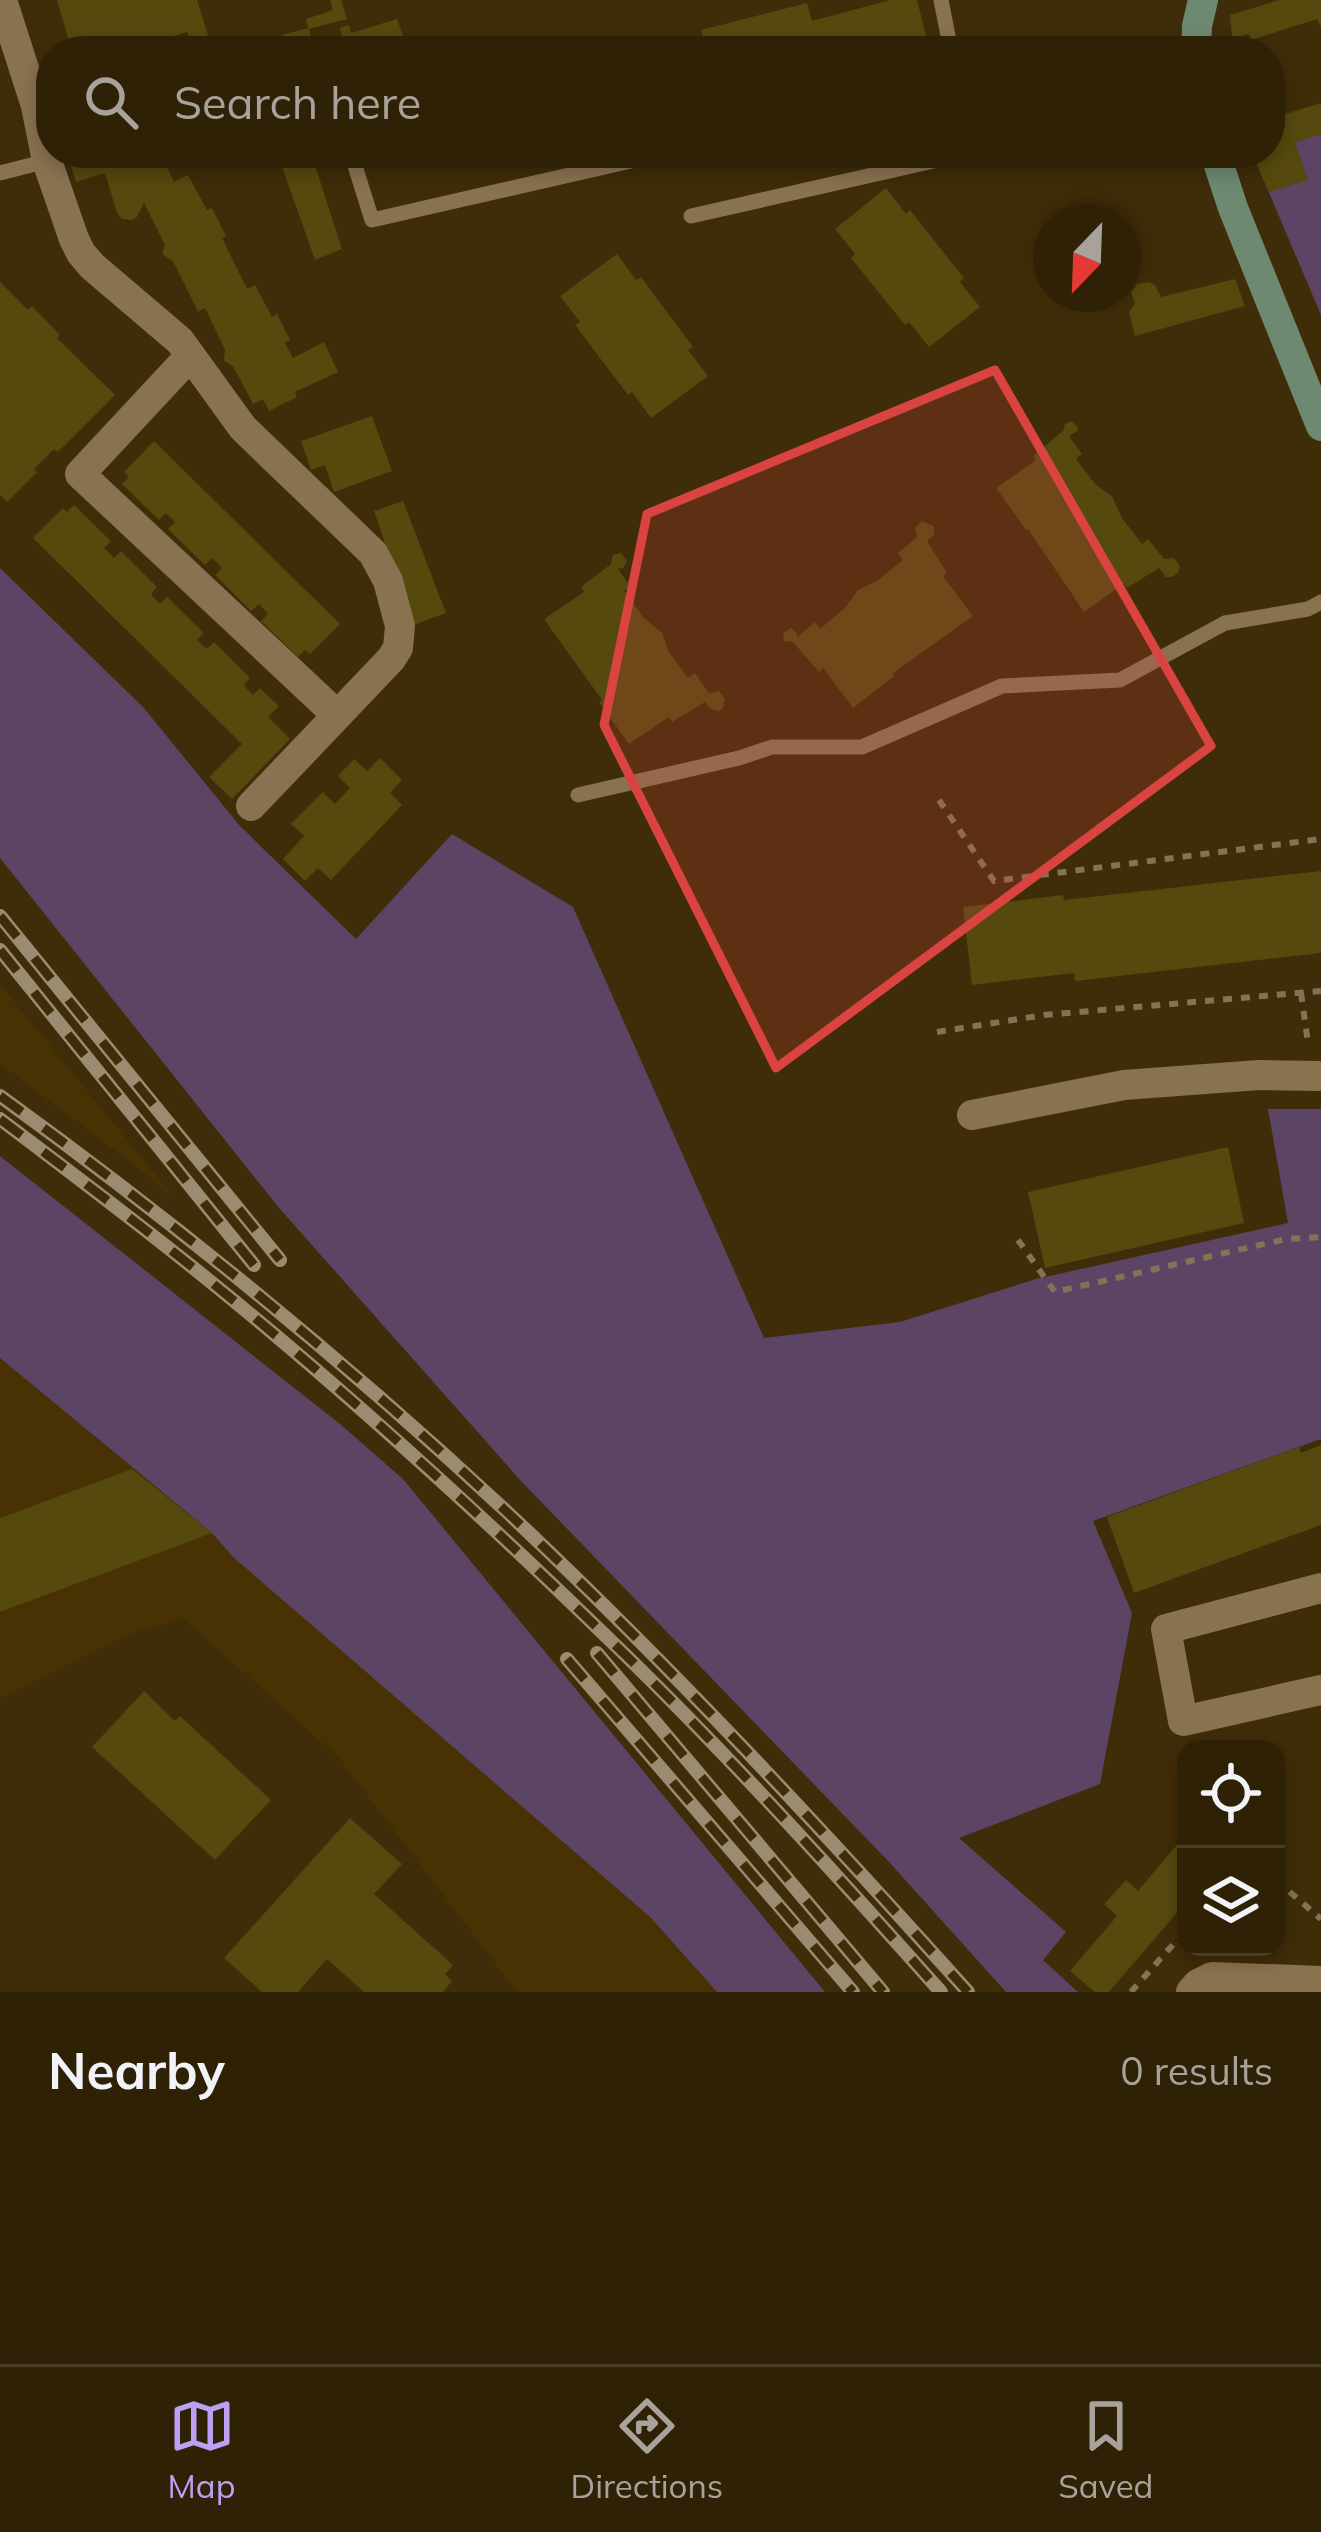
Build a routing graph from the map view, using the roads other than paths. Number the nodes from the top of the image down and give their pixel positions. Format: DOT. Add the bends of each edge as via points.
graph roads {
  1 [pos="2,0"];
  2 [pos="941,0"];
  3 [pos="1203,0"];
  4 [pos="948,36"];
  5 [pos="1197,36"];
  6 [pos="36,106"];
  7 [pos="36,164"];
  8 [pos="50,168"];
  9 [pos="356,168"];
  10 [pos="600,168"];
  11 [pos="902,168"];
  12 [pos="1220,168"];
  13 [pos="0,173"];
  14 [pos="691,216"];
  15 [pos="190,356"];
  16 [pos="1321,426"];
  17 [pos="1321,602"];
  18 [pos="337,715"];
  19 [pos="578,795"];
  20 [pos="251,806"];
  21 [pos="1317,1076"];
  22 [pos="972,1115"];
  23 [pos="1321,1588"];
  24 [pos="1321,1690"];
  25 [pos="1321,1982"];
  26 [pos="1191,1992"];
  1 -- 6 [label="street"];
  2 -- 4 [label="lane"];
  3 -- 5 [label="street"];
  7 -- 13 [label="lane"];
  8 -- 15 [label="street" via="81,253"];
  9 -- 10 [label="lane" via="372,220"];
  11 -- 14 [label="lane"];
  12 -- 16 [label="street"];
  15 -- 18 [label="street" via="243,428 373,553 388,581 398,648"];
  15 -- 18 [label="street" via="80,474"];
  17 -- 19 [label="lane" via="1225,623 1120,680 1002,686 862,747 772,747"];
  18 -- 20 [label="street"];
  21 -- 22 [label="street" via="1124,1085"];
  23 -- 24 [label="street" via="1166,1629 1183,1721"];
  25 -- 26 [label="street" via="1212,1977"];
}
